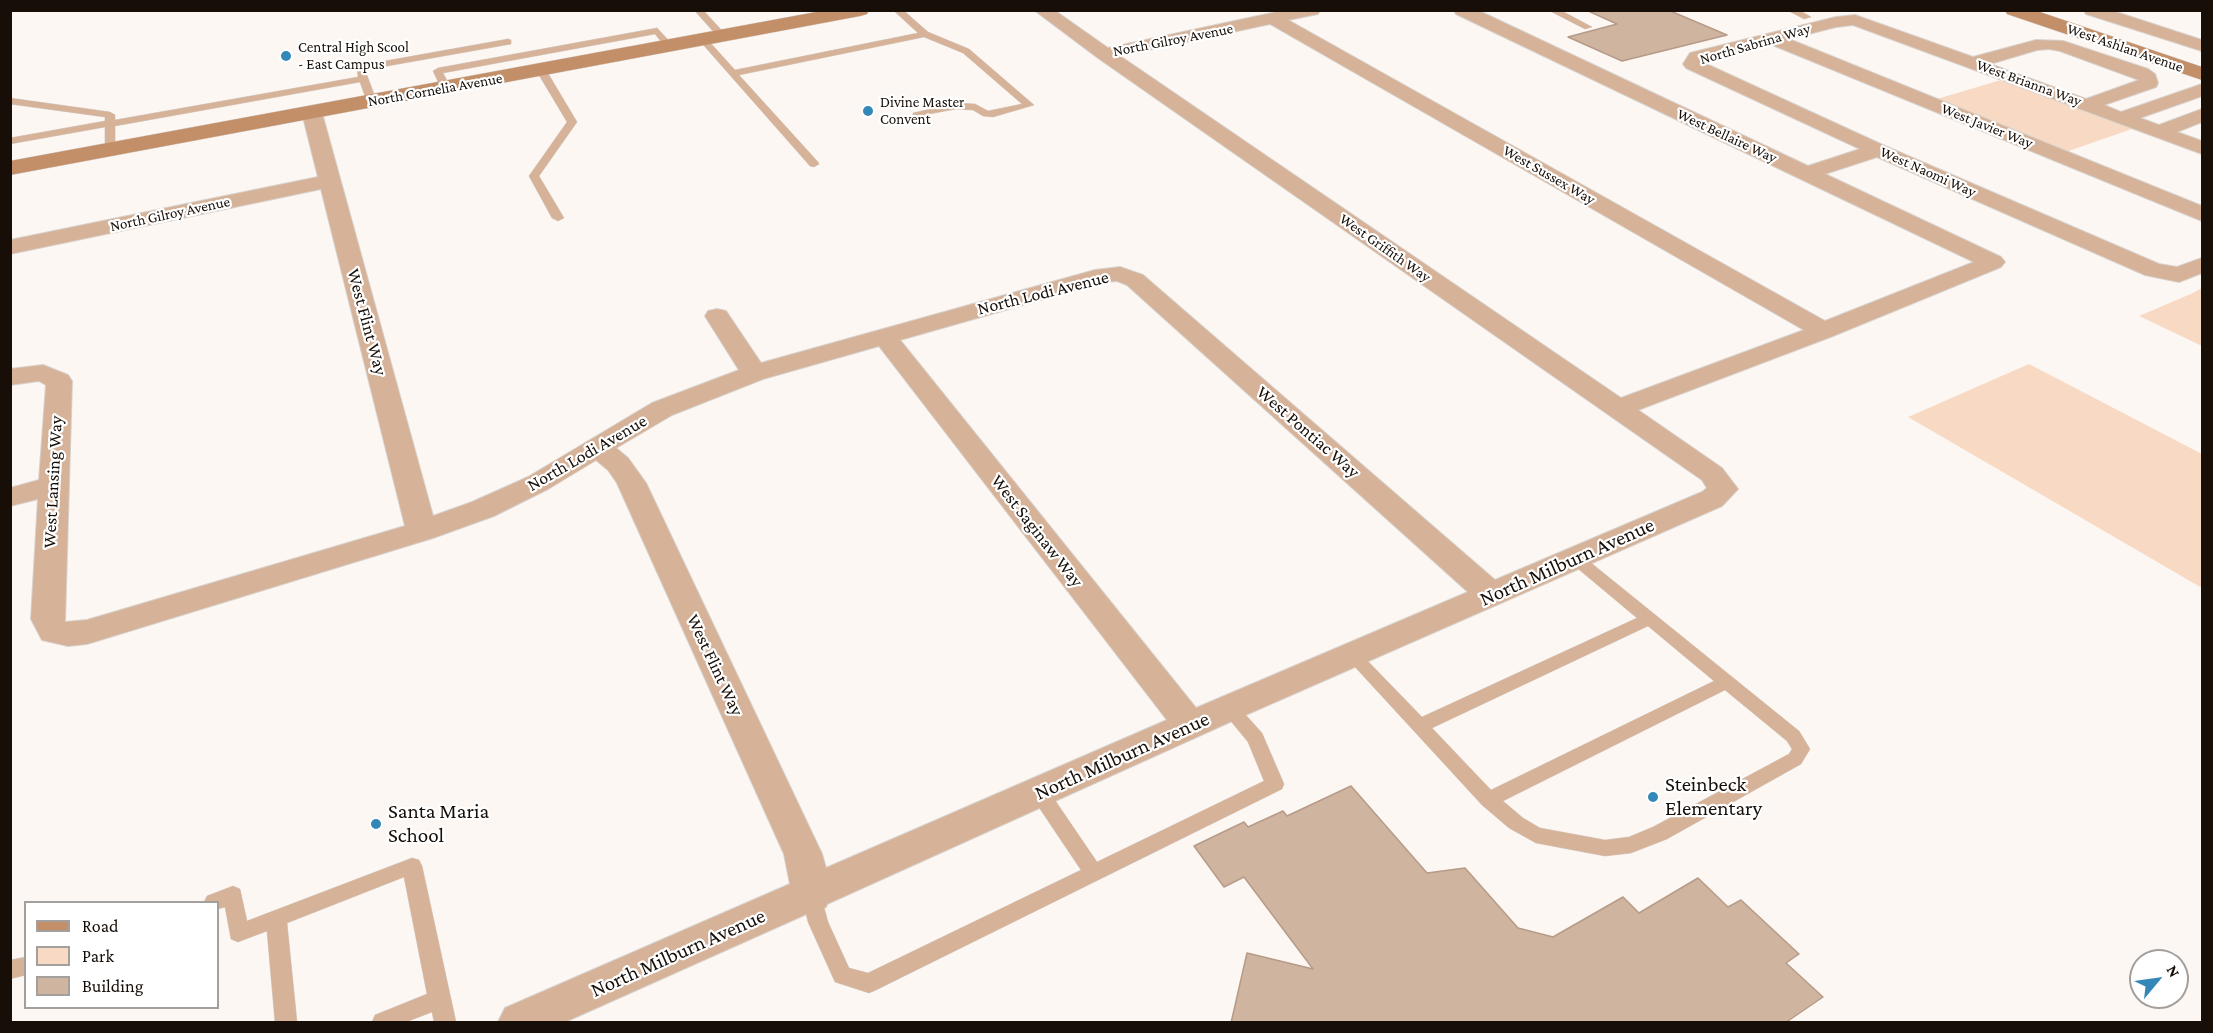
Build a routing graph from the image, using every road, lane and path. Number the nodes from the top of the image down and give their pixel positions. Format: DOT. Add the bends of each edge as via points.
graph roads {
  1 [pos="698,10"];
  2 [pos="860,10"];
  3 [pos="897,10"];
  4 [pos="1042,10"];
  5 [pos="1312,10"];
  6 [pos="1462,10"];
  7 [pos="1552,10"];
  8 [pos="1791,10"];
  9 [pos="2014,10"];
  10 [pos="2052,10"];
  11 [pos="2092,10"];
  12 [pos="1807,17"];
  13 [pos="1274,19"];
  14 [pos="1855,20"];
  15 [pos="1588,27"];
  16 [pos="925,34"];
  17 [pos="713,38"];
  18 [pos="1771,38"];
  19 [pos="507,42"];
  20 [pos="669,46"];
  21 [pos="2202,46"];
  22 [pos="1104,54"];
  23 [pos="2202,60"];
  24 [pos="1973,63"];
  25 [pos="1692,64"];
  26 [pos="541,70"];
  27 [pos="733,74"];
  28 [pos="2202,74"];
  29 [pos="363,79"];
  30 [pos="446,88"];
  31 [pos="2202,90"];
  32 [pos="10,101"];
  33 [pos="372,102"];
  34 [pos="2086,105"];
  35 [pos="312,113"];
  36 [pos="915,115"];
  37 [pos="2202,115"];
  38 [pos="2122,118"];
  39 [pos="110,123"];
  40 [pos="10,132"];
  41 [pos="2160,132"];
  42 [pos="37,136"];
  43 [pos="10,141"];
  44 [pos="2202,148"];
  45 [pos="110,150"];
  46 [pos="1878,150"];
  47 [pos="814,164"];
  48 [pos="10,168"];
  49 [pos="1806,174"];
  50 [pos="330,182"];
  51 [pos="2202,214"];
  52 [pos="558,218"];
  53 [pos="10,247"];
  54 [pos="2202,265"];
  55 [pos="1120,274"];
  56 [pos="717,316"];
  57 [pos="1824,331"];
  58 [pos="884,336"];
  59 [pos="754,373"];
  60 [pos="10,376"];
  61 [pos="1617,408"];
  62 [pos="597,447"];
  63 [pos="53,486"];
  64 [pos="1722,489"];
  65 [pos="10,497"];
  66 [pos="422,531"];
  67 [pos="1575,558"];
  68 [pos="1492,595"];
  69 [pos="1649,619"];
  70 [pos="54,632"];
  71 [pos="1352,656"];
  72 [pos="1726,682"];
  73 [pos="1229,708"];
  74 [pos="1190,725"];
  75 [pos="1420,726"];
  76 [pos="1039,792"];
  77 [pos="1490,800"];
  78 [pos="1094,874"];
  79 [pos="812,895"];
  80 [pos="219,901"];
  81 [pos="276,919"];
  82 [pos="439,999"];
  83 [pos="285,1023"];
  84 [pos="382,1023"];
  85 [pos="445,1023"];
  86 [pos="520,1023"];
  1 -- 17 [label="lane"];
  2 -- 17 [label="street, North Cornelia Avenue"];
  3 -- 16 [label="lane"];
  4 -- 22 [label="street, West Griffith Way"];
  5 -- 13 [label="street, North Gilroy Avenue"];
  6 -- 49 [label="street, West Bellaire Way"];
  7 -- 15 [label="lane"];
  8 -- 12 [label="lane"];
  9 -- 28 [label="street, West Ashlan Avenue"];
  10 -- 23 [label="street, West Ashlan Avenue"];
  11 -- 21 [label="street"];
  13 -- 22 [label="street, North Gilroy Avenue"];
  13 -- 57 [label="street, West Sussex Way"];
  14 -- 18 [label="street, North Sabrina Way"];
  14 -- 24 [label="street, West Brianna Way"];
  16 -- 27 [label="lane"];
  16 -- 36 [label="lane" via="966,51 1029,105 993,114 975,107 956,106"];
  17 -- 20 [label="street, North Cornelia Avenue"];
  17 -- 27 [label="lane"];
  18 -- 25 [label="street, North Sabrina Way" via="1696,57"];
  18 -- 51 [label="street, West Javier Way"];
  19 -- 29 [label="lane" via="360,68"];
  20 -- 26 [label="street, North Cornelia Avenue"];
  20 -- 30 [label="lane" via="657,31 438,70"];
  22 -- 61 [label="street, West Griffith Way"];
  24 -- 34 [label="street, West Brianna Way"];
  24 -- 34 [label="street" via="2036,45 2063,46 2148,78 2149,83"];
  25 -- 46 [label="street, West Naomi Way"];
  26 -- 30 [label="street, North Cornelia Avenue"];
  26 -- 52 [label="lane" via="572,122 534,176"];
  27 -- 47 [label="lane"];
  29 -- 33 [label="lane"];
  29 -- 39 [label="lane"];
  30 -- 33 [label="street, North Cornelia Avenue"];
  31 -- 38 [label="street"];
  32 -- 39 [label="lane" via="110,115"];
  33 -- 35 [label="street, North Cornelia Avenue"];
  34 -- 38 [label="street, West Brianna Way"];
  35 -- 45 [label="street, North Cornelia Avenue"];
  35 -- 50 [label="street, West Flint Way"];
  37 -- 41 [label="street"];
  38 -- 41 [label="street, West Brianna Way"];
  39 -- 42 [label="lane"];
  39 -- 45 [label="lane"];
  40 -- 42 [label="lane"];
  41 -- 44 [label="street, West Brianna Way"];
  42 -- 43 [label="lane"];
  45 -- 48 [label="street, North Cornelia Avenue"];
  46 -- 49 [label="street"];
  46 -- 54 [label="street, West Naomi Way" via="2167,274 2179,275"];
  49 -- 57 [label="street, West Bellaire Way" via="1994,262"];
  50 -- 53 [label="street, North Gilroy Avenue"];
  50 -- 66 [label="street, West Flint Way"];
  55 -- 58 [label="street, North Lodi Avenue" via="1103,275"];
  55 -- 68 [label="street, West Pontiac Way" via="1136,280"];
  56 -- 59 [label="street"];
  57 -- 61 [label="street"];
  58 -- 59 [label="street, North Lodi Avenue"];
  58 -- 74 [label="street, West Saginaw Way"];
  59 -- 62 [label="street, North Lodi Avenue" via="662,409"];
  60 -- 63 [label="street, West Lansing Way" via="43,373 58,381"];
  61 -- 64 [label="street, West Griffith Way" via="1712,474"];
  62 -- 66 [label="street, North Lodi Avenue" via="538,483"];
  62 -- 79 [label="street, West Flint Way" via="618,464 631,483 803,854"];
  63 -- 65 [label="street"];
  63 -- 70 [label="street, West Lansing Way" via="47,619"];
  64 -- 67 [label="street, North Milburn Avenue" via="1712,499"];
  66 -- 70 [label="street, North Lodi Avenue" via="87,632"];
  67 -- 68 [label="street, North Milburn Avenue"];
  67 -- 69 [label="lane"];
  68 -- 71 [label="street, North Milburn Avenue"];
  69 -- 72 [label="lane"];
  69 -- 75 [label="lane"];
  71 -- 73 [label="street, North Milburn Avenue"];
  71 -- 75 [label="lane"];
  72 -- 77 [label="lane"];
  72 -- 77 [label="lane" via="1792,736 1801,749 1795,759 1660,833 1631,845 1605,848 1536,835"];
  73 -- 74 [label="street, North Milburn Avenue"];
  73 -- 78 [label="lane" via="1256,738 1275,784"];
  74 -- 76 [label="street, North Milburn Avenue"];
  75 -- 77 [label="lane"];
  76 -- 78 [label="lane"];
  76 -- 79 [label="street, North Milburn Avenue"];
  78 -- 79 [label="lane" via="869,983 842,975 818,922"];
  79 -- 86 [label="street, North Milburn Avenue"];
  80 -- 81 [label="lane" via="233,895 238,933"];
  81 -- 82 [label="lane" via="412,866"];
  81 -- 83 [label="lane"];
  82 -- 84 [label="lane"];
  82 -- 85 [label="lane"];
}
